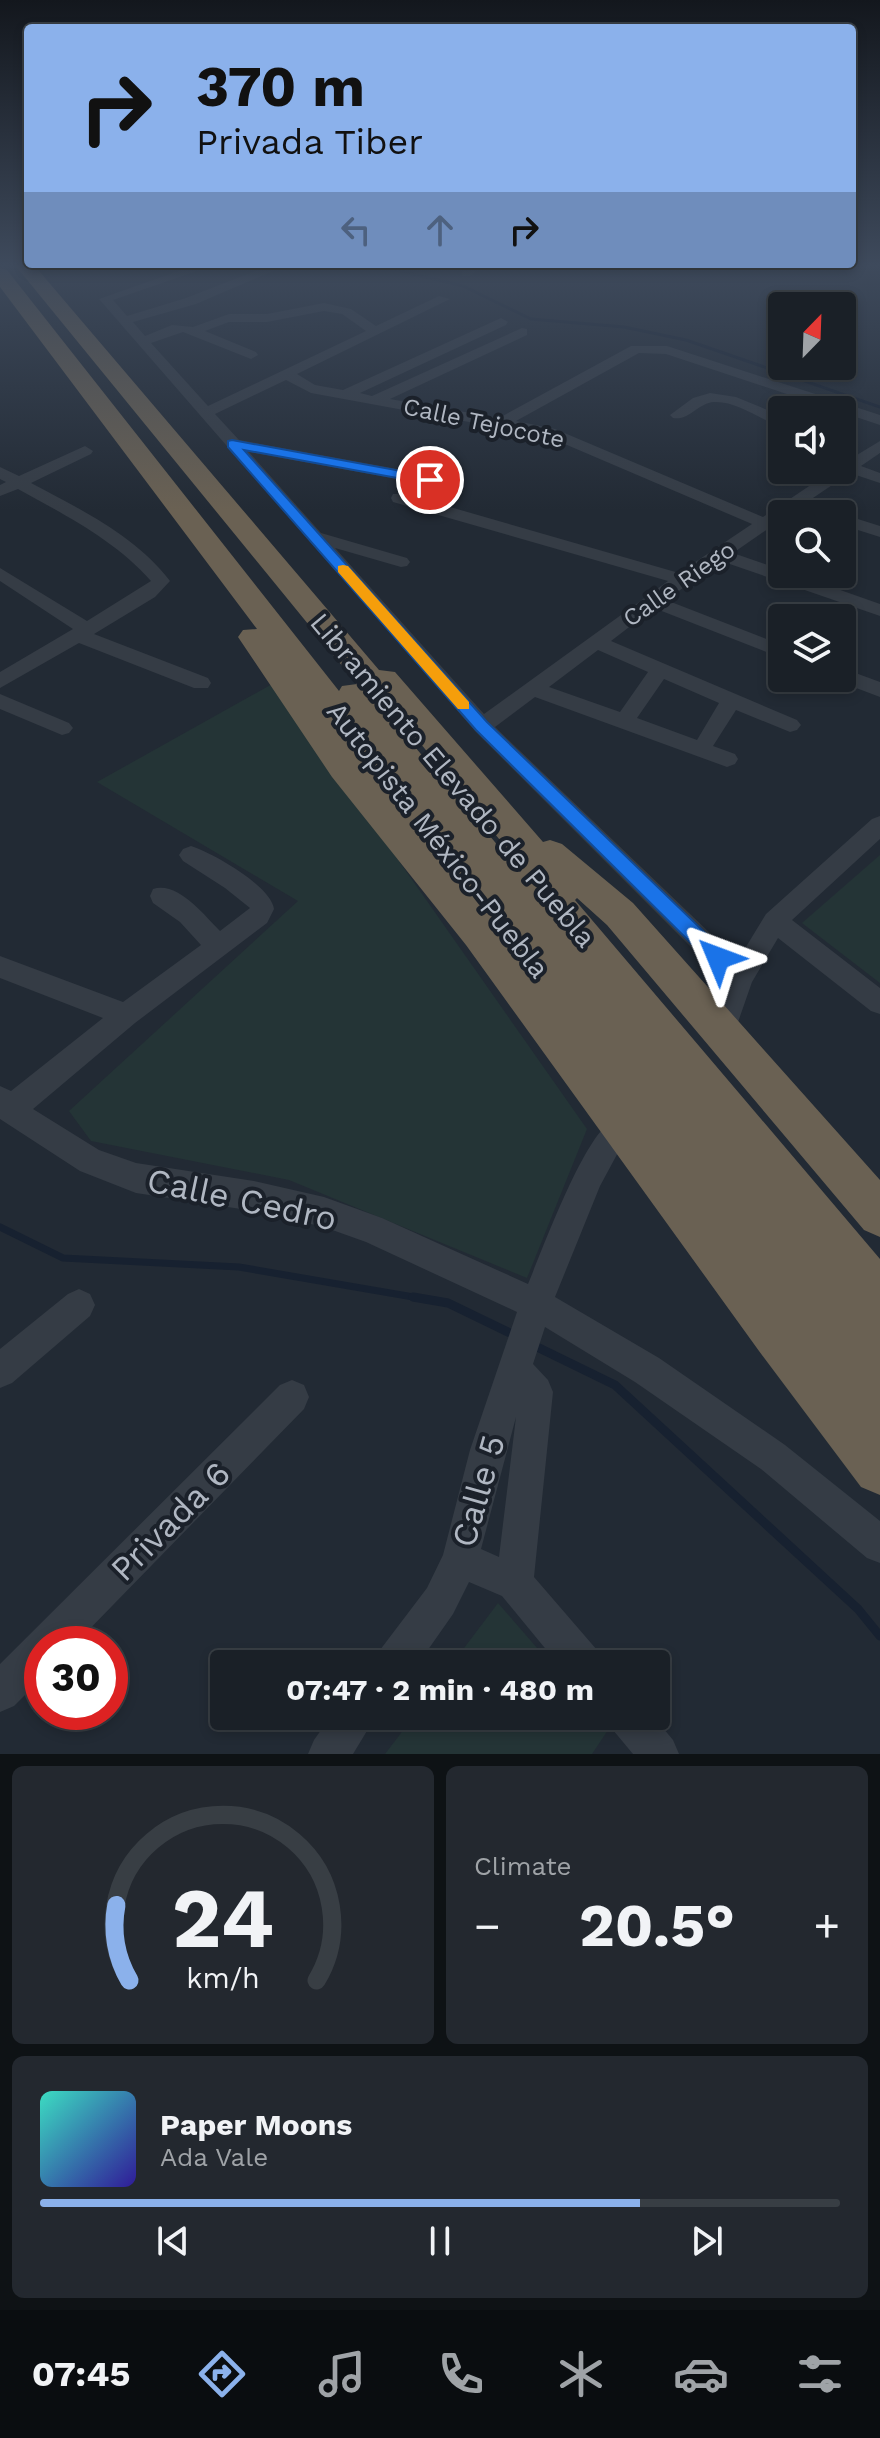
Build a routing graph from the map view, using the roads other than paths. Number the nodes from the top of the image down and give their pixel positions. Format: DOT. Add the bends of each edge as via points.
graph roads {
  1 [pos="66,347"];
  2 [pos="72,347"];
  3 [pos="76,347"];
  4 [pos="86,347"];
  5 [pos="145,347"];
  6 [pos="232,347"];
  7 [pos="346,347"];
  8 [pos="448,347"];
  9 [pos="490,347"];
  10 [pos="251,355"];
  11 [pos="287,374"];
  12 [pos="345,395"];
  13 [pos="375,400"];
  14 [pos="205,413"];
  15 [pos="678,415"];
  16 [pos="768,416"];
  17 [pos="880,420"];
  18 [pos="503,422"];
  19 [pos="232,444"];
  20 [pos="85,451"];
  21 [pos="856,470"];
  22 [pos="0,472"];
  23 [pos="880,478"];
  24 [pos="430,480"];
  25 [pos="19,483"];
  26 [pos="824,484"];
  27 [pos="0,491"];
  28 [pos="399,498"];
  29 [pos="801,500"];
  30 [pos="768,522"];
  31 [pos="765,524"];
  32 [pos="856,524"];
  33 [pos="880,532"];
  34 [pos="314,536"];
  35 [pos="720,554"];
  36 [pos="218,559"];
  37 [pos="401,562"];
  38 [pos="0,573"];
  39 [pos="682,579"];
  40 [pos="652,601"];
  41 [pos="880,610"];
  42 [pos="82,632"];
  43 [pos="597,642"];
  44 [pos="768,647"];
  45 [pos="660,670"];
  46 [pos="0,681"];
  47 [pos="856,681"];
  48 [pos="201,683"];
  49 [pos="534,689"];
  50 [pos="880,690"];
  51 [pos="731,700"];
  52 [pos="0,701"];
  53 [pos="629,714"];
  54 [pos="790,725"];
  55 [pos="482,726"];
  56 [pos="62,728"];
  57 [pos="708,740"];
  58 [pos="727,759"];
  59 [pos="880,825"];
  60 [pos="515,833"];
  61 [pos="191,855"];
  62 [pos="162,896"];
  63 [pos="775,921"];
  64 [pos="218,946"];
  65 [pos="0,967"];
  66 [pos="740,979"];
  67 [pos="880,1003"];
  68 [pos="126,1015"];
  69 [pos="728,1017"];
  70 [pos="5,1105"];
  71 [pos="614,1134"];
  72 [pos="880,1214"];
  73 [pos="880,1263"];
  74 [pos="880,1296"];
  75 [pos="79,1305"];
  76 [pos="533,1312"];
  77 [pos="880,1342"];
  78 [pos="515,1365"];
  79 [pos="0,1371"];
  80 [pos="292,1397"];
  81 [pos="880,1404"];
  82 [pos="880,1468"];
  83 [pos="880,1545"];
  84 [pos="460,1559"];
  85 [pos="515,1583"];
  86 [pos="66,1626"];
  87 [pos="404,1650"];
  88 [pos="571,1650"];
  89 [pos="24,1668"];
  90 [pos="0,1692"];
  91 [pos="346,1730"];
  92 [pos="328,1754"];
  1 -- 36 [label="highway, Autopista México-Puebla"];
  2 -- 77 [label="highway, Libramiento Elevado de Puebla"];
  3 -- 74 [label="highway, Libramiento Elevado de Puebla"];
  4 -- 60 [label="highway, Autopista México-Puebla" via="187,450"];
  5 -- 14 [label="street"];
  6 -- 10 [label="street"];
  7 -- 11 [label="street"];
  8 -- 12 [label="street"];
  9 -- 13 [label="street"];
  11 -- 12 [label="street, Calle Tejocote" via="311,389"];
  11 -- 14 [label="street"];
  12 -- 13 [label="street, Calle Tejocote"];
  13 -- 18 [label="street, Calle Tejocote"];
  14 -- 19 [label="street"];
  15 -- 16 [label="street" via="712,397"];
  17 -- 18 [label="street" via="649,347 636,349"];
  18 -- 31 [label="street, Calle Tejocote" via="550,432"];
  19 -- 24 [label="street"];
  19 -- 34 [label="street"];
  20 -- 25 [label="street"];
  21 -- 23 [label="street"];
  22 -- 25 [label="street"];
  25 -- 27 [label="street"];
  25 -- 42 [label="street" via="94,526 161,581"];
  26 -- 29 [label="street, Calle Riego"];
  28 -- 39 [label="street"];
  30 -- 31 [label="street, Calle Riego"];
  31 -- 35 [label="street, Calle Riego"];
  32 -- 33 [label="street"];
  34 -- 37 [label="street"];
  34 -- 55 [label="street"];
  35 -- 39 [label="street, Calle Riego"];
  35 -- 41 [label="street"];
  36 -- 81 [label="highway, Autopista México-Puebla"];
  36 -- 82 [label="highway" via="229,594 291,696 344,769 479,934"];
  38 -- 42 [label="street"];
  39 -- 40 [label="street, Calle Riego"];
  40 -- 43 [label="street, Calle Riego"];
  40 -- 44 [label="street"];
  42 -- 46 [label="street"];
  42 -- 48 [label="street"];
  43 -- 45 [label="street"];
  43 -- 49 [label="street, Calle Riego"];
  45 -- 51 [label="street"];
  45 -- 53 [label="street"];
  47 -- 50 [label="street"];
  49 -- 55 [label="street, Calle Riego"];
  49 -- 58 [label="street"];
  51 -- 54 [label="street"];
  51 -- 57 [label="street"];
  52 -- 56 [label="street"];
  55 -- 66 [label="street"];
  59 -- 63 [label="street"];
  60 -- 72 [label="highway" via="560,861 620,914"];
  60 -- 73 [label="highway, Autopista México-Puebla"];
  61 -- 64 [label="street" via="261,902 258,916"];
  62 -- 64 [label="street"];
  63 -- 66 [label="street"];
  63 -- 67 [label="street"];
  64 -- 68 [label="street"];
  65 -- 68 [label="street"];
  66 -- 69 [label="street"];
  68 -- 70 [label="street"];
  70 -- 76 [label="street, Calle Cedro" via="90,1161 136,1178 324,1212 371,1229"];
  71 -- 76 [label="street, Calle 5" via="589,1177"];
  75 -- 79 [label="street"];
  76 -- 78 [label="street, Calle 5"];
  76 -- 83 [label="street, Calle Cedro" via="647,1370 773,1457"];
  78 -- 84 [label="street, Calle 5"];
  78 -- 85 [label="street" via="536,1392"];
  80 -- 86 [label="street, Privada 6"];
  84 -- 85 [label="street"];
  84 -- 87 [label="street, Calle 5" via="440,1601"];
  85 -- 88 [label="street"];
  89 -- 90 [label="street"];
  91 -- 92 [label="street"];
}
